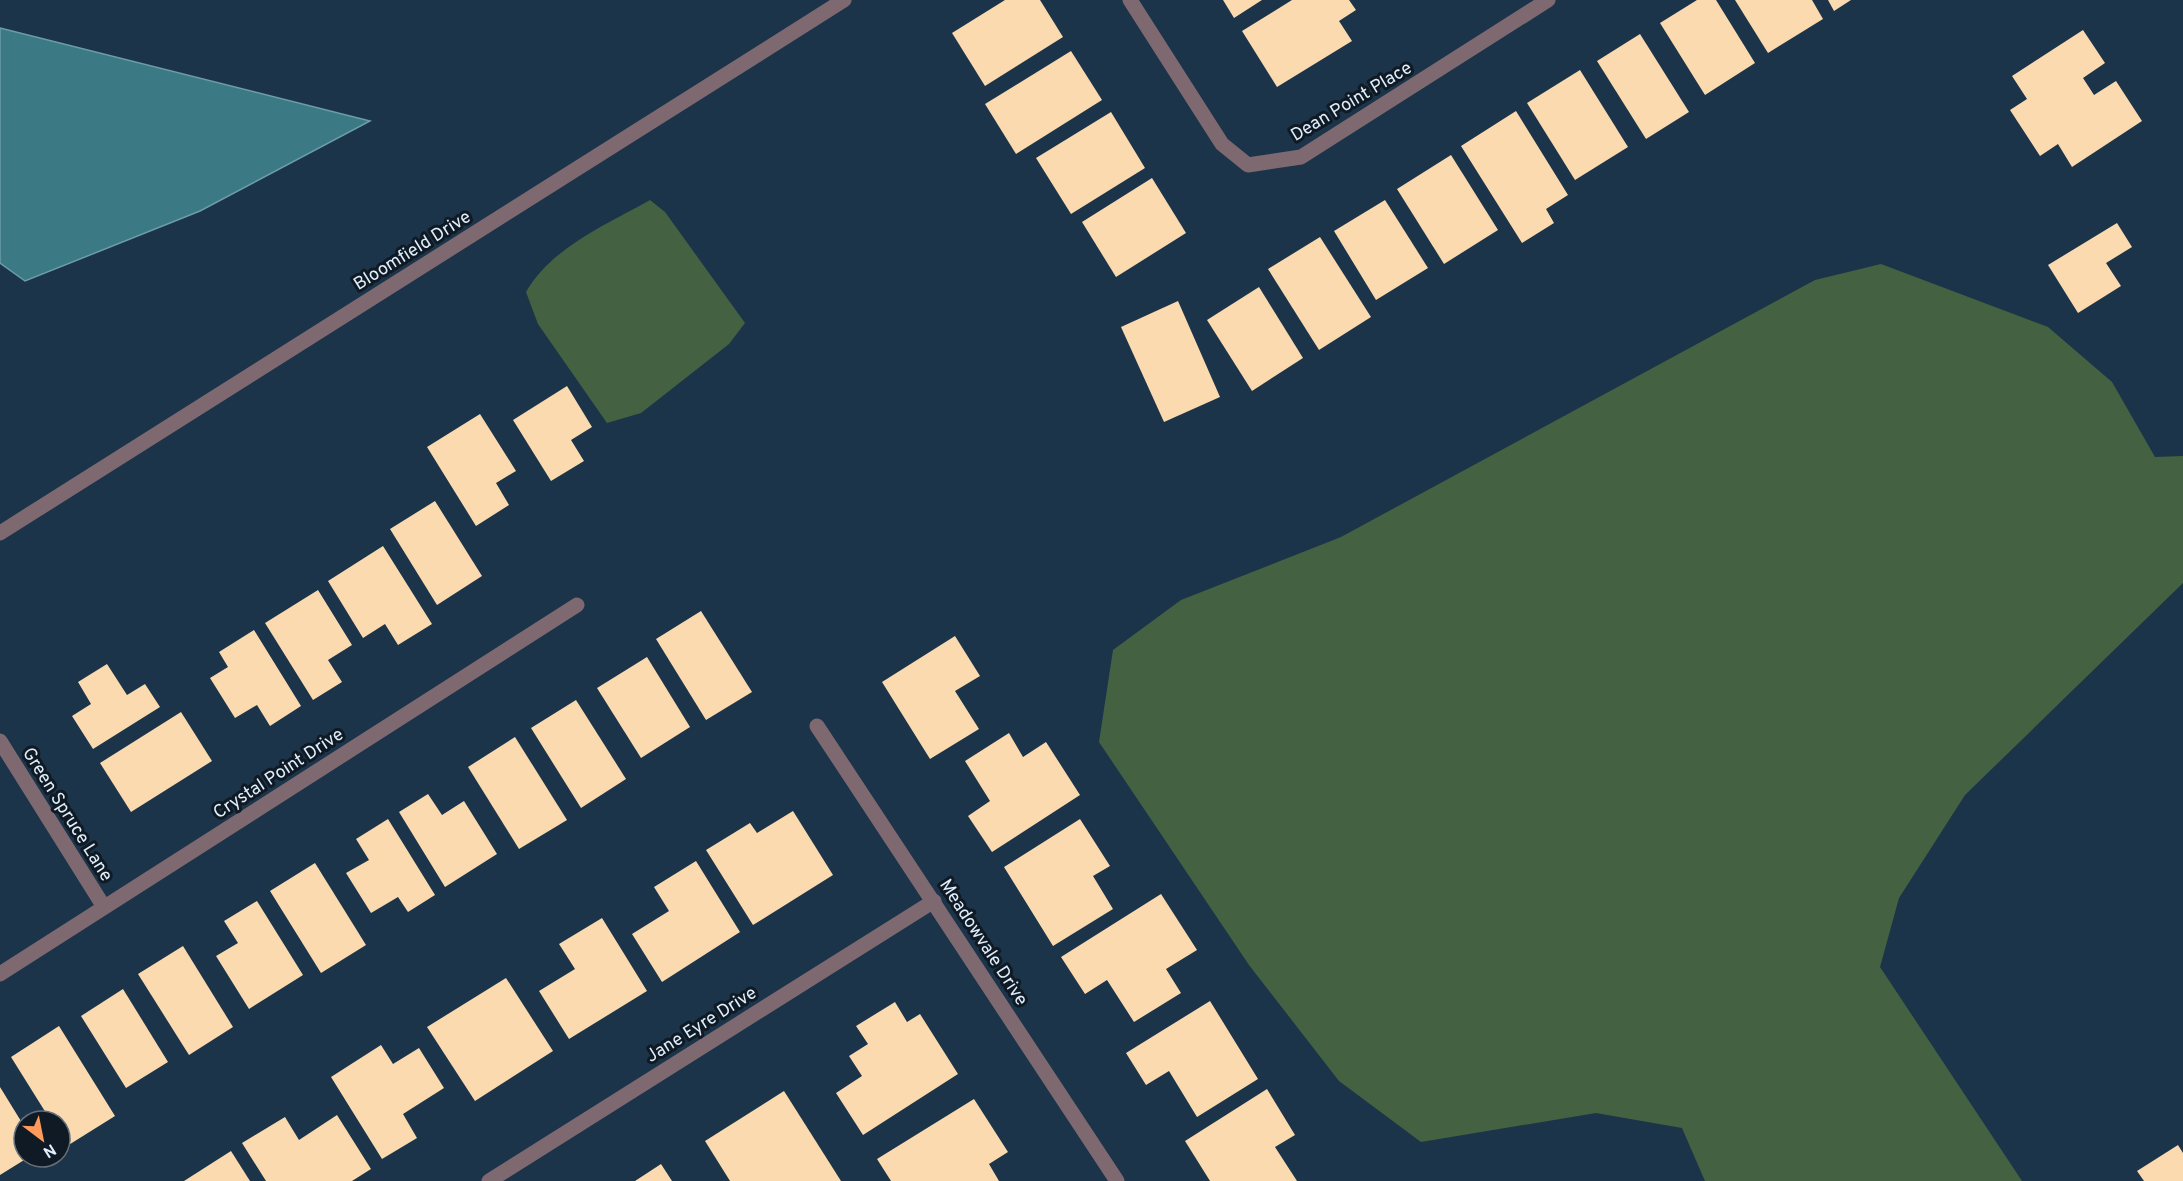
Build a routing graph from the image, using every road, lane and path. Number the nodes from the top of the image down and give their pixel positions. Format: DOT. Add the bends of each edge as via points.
graph roads {
  1 [pos="844,0"];
  2 [pos="1131,0"];
  3 [pos="1548,0"];
  4 [pos="0,533"];
  5 [pos="577,605"];
  6 [pos="817,726"];
  7 [pos="0,741"];
  8 [pos="934,901"];
  9 [pos="104,907"];
  10 [pos="0,974"];
  11 [pos="489,1181"];
  12 [pos="1117,1181"];
  1 -- 4 [label="street, Bloomfield Drive"];
  2 -- 3 [label="street, Dean Point Place" via="1222,144 1248,165 1301,157"];
  5 -- 9 [label="street, Crystal Point Drive"];
  6 -- 8 [label="street, Meadowvale Drive"];
  7 -- 9 [label="street, Green Spruce Lane"];
  8 -- 11 [label="street, Jane Eyre Drive"];
  8 -- 12 [label="street, Meadowvale Drive"];
  9 -- 10 [label="street, Crystal Point Drive"];
}
